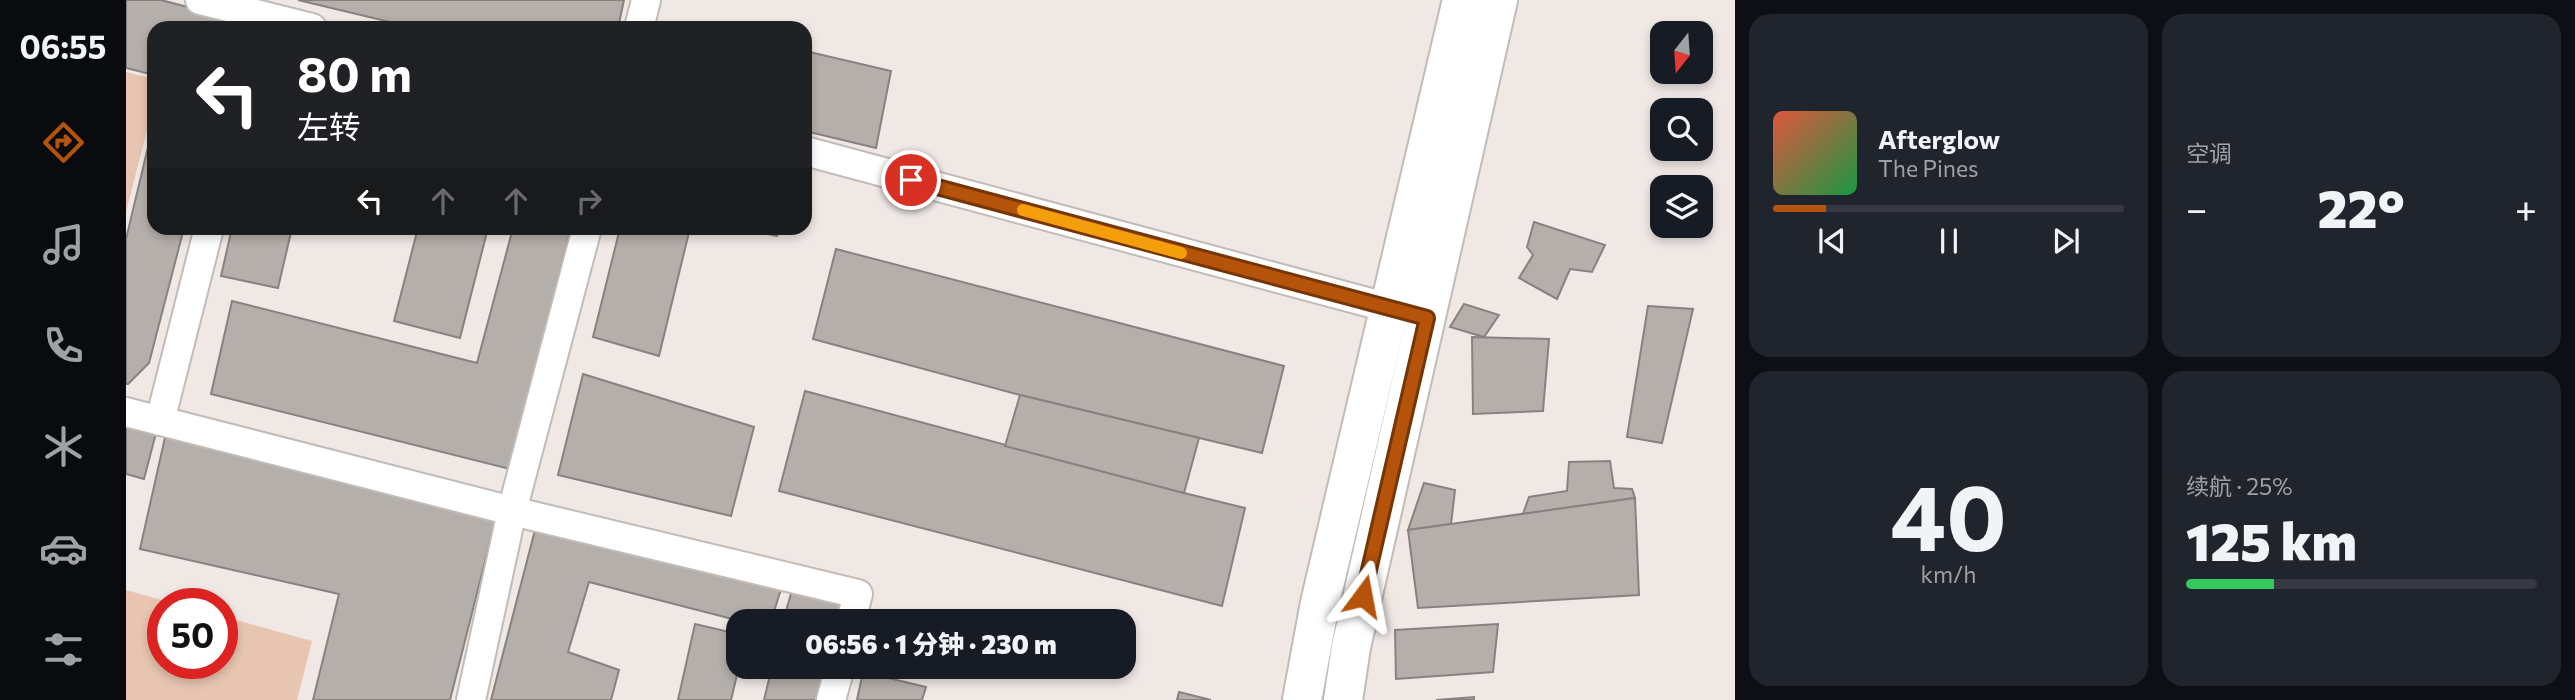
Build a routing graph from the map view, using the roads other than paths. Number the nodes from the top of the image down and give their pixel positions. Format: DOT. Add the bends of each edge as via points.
graph roads {
  1 [pos="200,0"];
  2 [pos="646,0"];
  3 [pos="1462,0"];
  4 [pos="1498,0"];
  5 [pos="264,15"];
  6 [pos="286,21"];
  7 [pos="641,21"];
  8 [pos="812,153"];
  9 [pos="207,235"];
  10 [pos="585,235"];
  11 [pos="1390,310"];
  12 [pos="1427,318"];
  13 [pos="126,412"];
  14 [pos="160,421"];
  15 [pos="512,511"];
  16 [pos="854,609"];
  17 [pos="837,679"];
  18 [pos="471,700"];
  19 [pos="831,700"];
  20 [pos="1302,700"];
  21 [pos="1343,700"];
  1 -- 5 [label="street"];
  2 -- 7 [label="street"];
  3 -- 11 [label="main road"];
  4 -- 12 [label="main road"];
  5 -- 6 [label="street"];
  8 -- 11 [label="street"];
  9 -- 14 [label="street"];
  10 -- 15 [label="street"];
  11 -- 12 [label="street"];
  11 -- 20 [label="main road" via="1320,603"];
  12 -- 21 [label="main road" via="1351,647"];
  13 -- 14 [label="street"];
  14 -- 15 [label="street"];
  15 -- 16 [label="street" via="858,594"];
  15 -- 18 [label="street"];
  17 -- 19 [label="street"];
}
